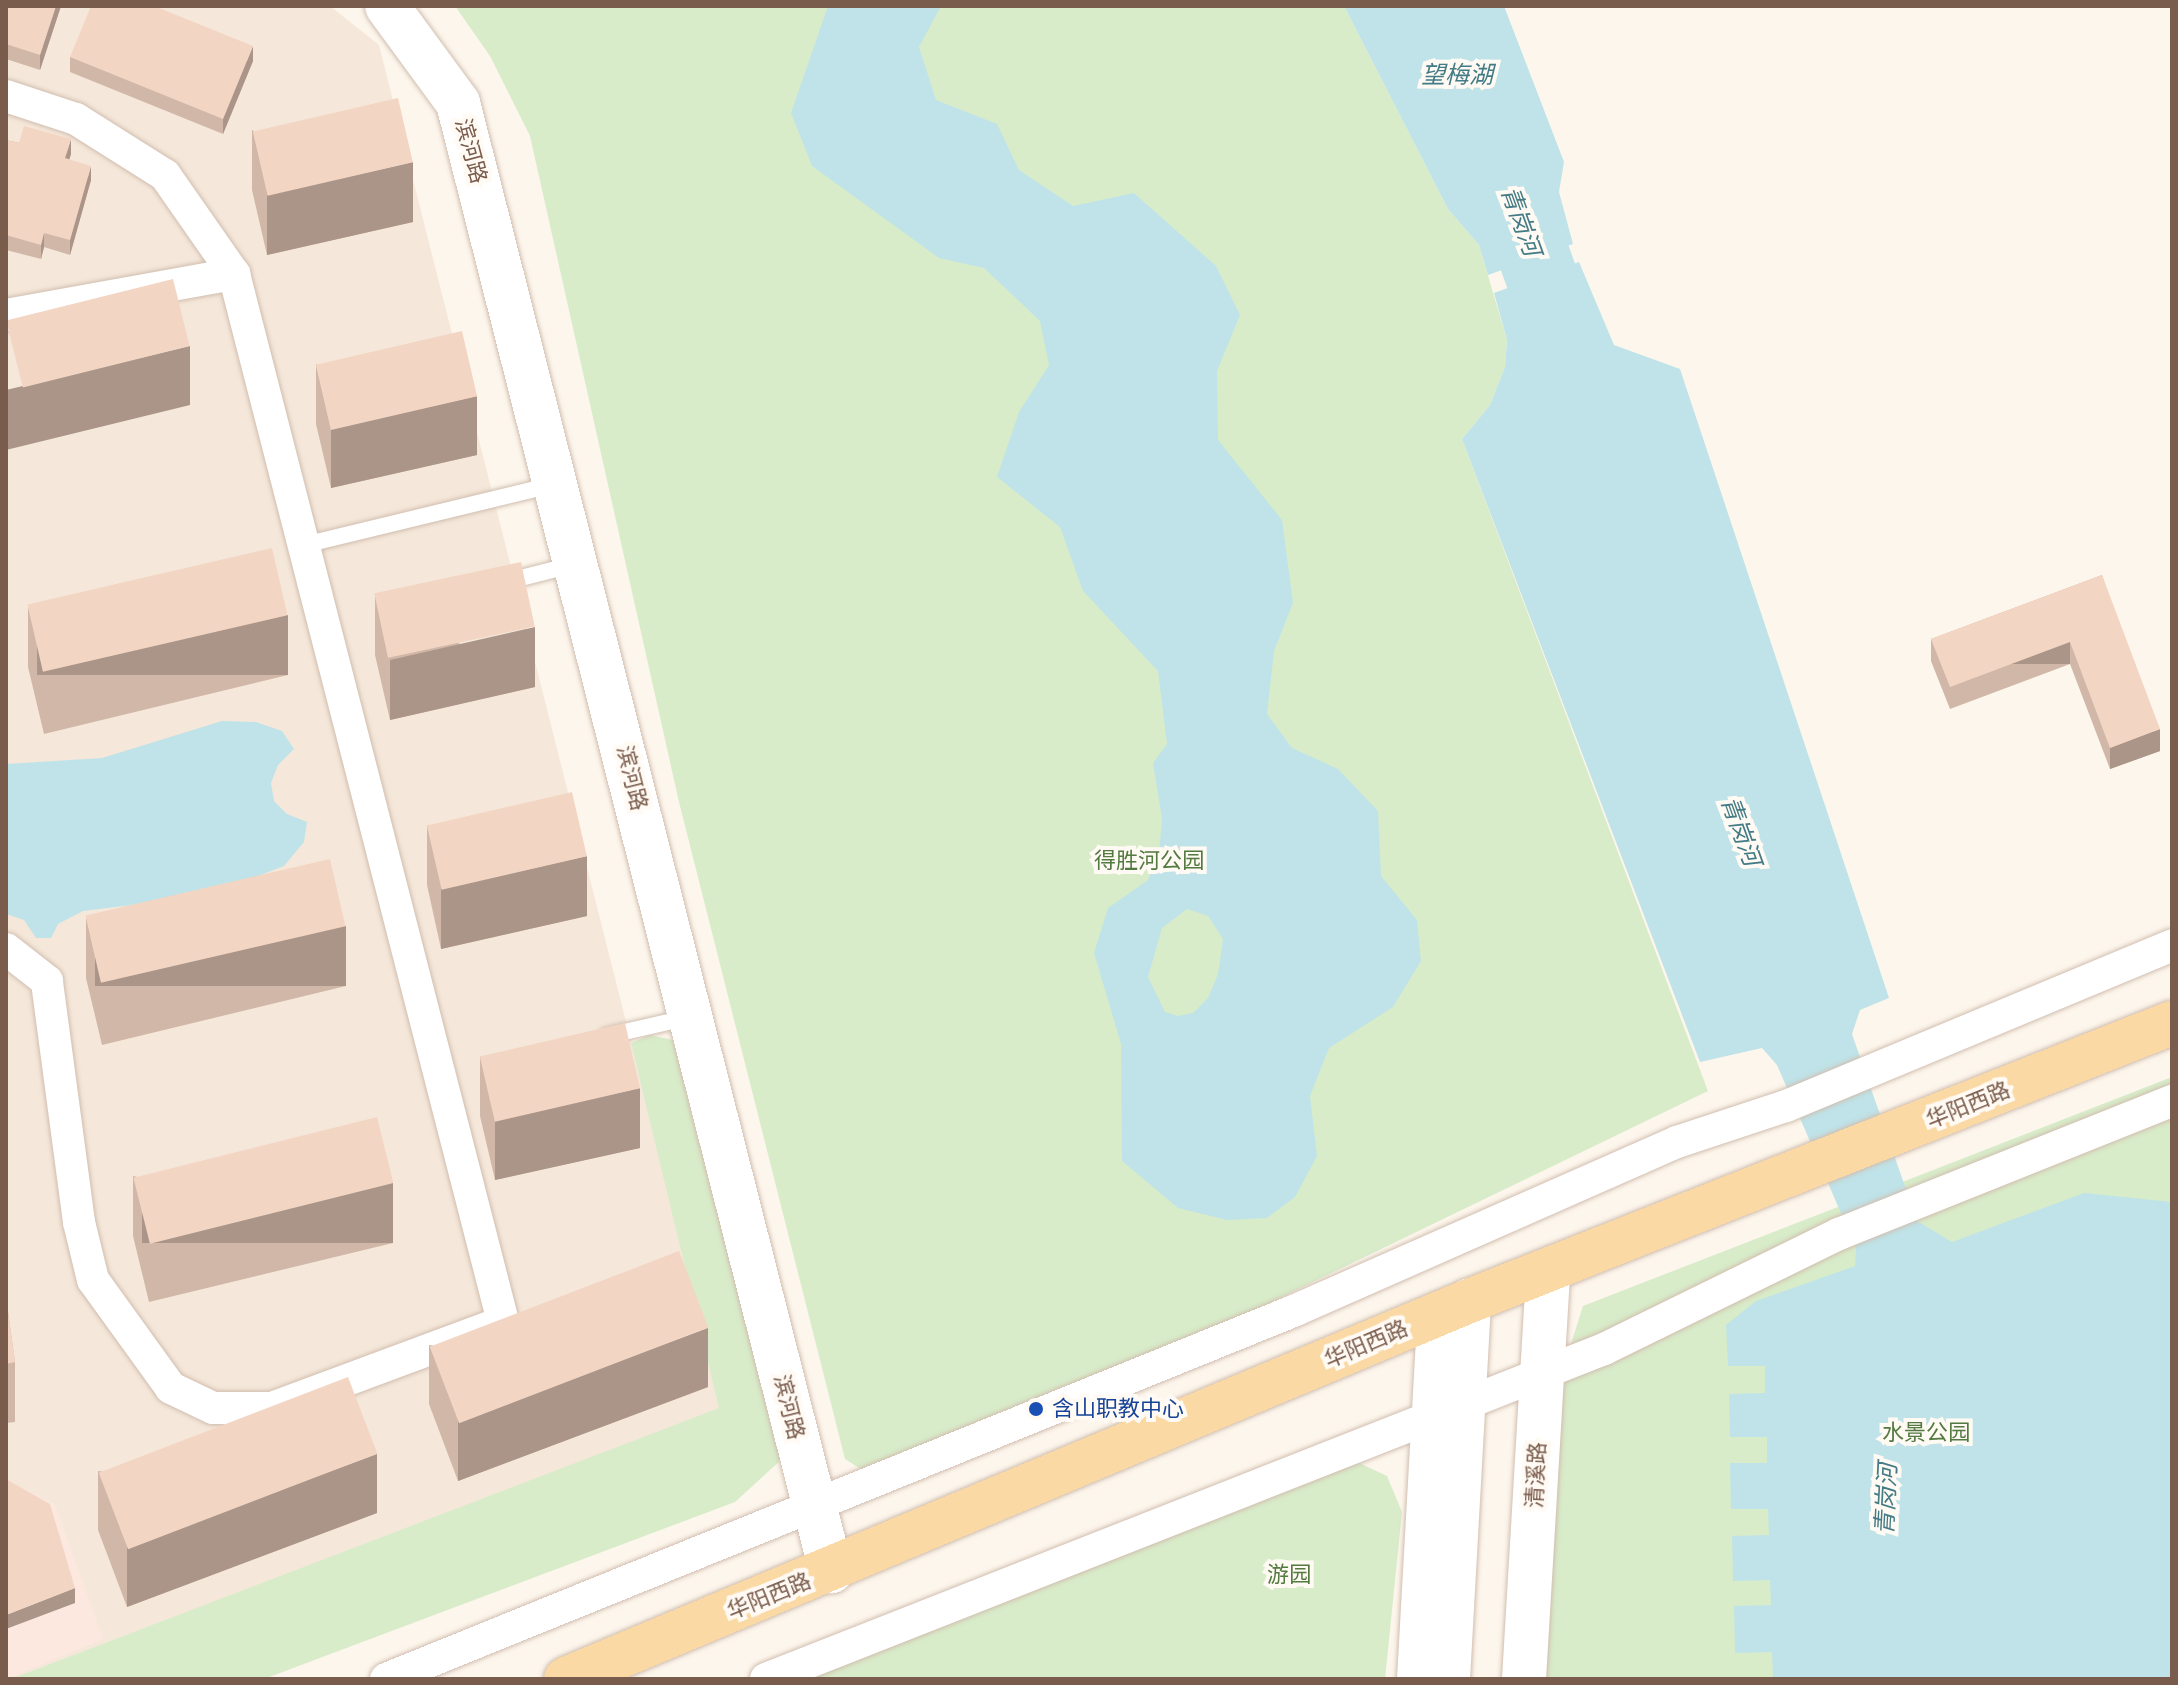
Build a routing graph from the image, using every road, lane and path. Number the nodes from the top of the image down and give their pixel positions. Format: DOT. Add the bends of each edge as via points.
graph roads {
  1 [pos="387,6"];
  2 [pos="6,96"];
  3 [pos="234,274"];
  4 [pos="6,315"];
  5 [pos="557,484"];
  6 [pos="304,545"];
  7 [pos="578,564"];
  8 [pos="487,587"];
  9 [pos="2172,945"];
  10 [pos="6,949"];
  11 [pos="691,1017"];
  12 [pos="2172,1023"];
  13 [pos="583,1041"];
  14 [pos="2172,1101"];
  15 [pos="1548,1272"];
  16 [pos="1451,1309"];
  17 [pos="1542,1373"];
  18 [pos="1444,1412"];
  19 [pos="815,1505"];
  20 [pos="831,1571"];
  21 [pos="386,1679"];
  22 [pos="566,1679"];
  23 [pos="766,1679"];
  24 [pos="1413,1679"];
  25 [pos="1448,1679"];
  26 [pos="1524,1679"];
  1 -- 5 [label="street, 滨河路" via="458,103"];
  2 -- 3 [label="street" via="76,119 165,175"];
  3 -- 4 [label="street"];
  3 -- 6 [label="street"];
  5 -- 6 [label="lane"];
  5 -- 7 [label="street, 滨河路"];
  6 -- 10 [label="street" via="503,1322 272,1408 213,1408 171,1388 93,1280 79,1222 47,981"];
  7 -- 8 [label="lane"];
  7 -- 11 [label="street, 滨河路"];
  9 -- 19 [label="street" via="1786,1106 1677,1142 1296,1310"];
  11 -- 13 [label="lane"];
  11 -- 19 [label="street, 滨河路"];
  12 -- 15 [label="main road, 华阳西路"];
  14 -- 17 [label="street" via="1839,1234 1604,1349"];
  15 -- 16 [label="main road, 华阳西路"];
  15 -- 17 [label="street, 清溪路"];
  16 -- 18 [label="street"];
  16 -- 20 [label="main road, 华阳西路"];
  17 -- 18 [label="street"];
  17 -- 26 [label="street, 清溪路"];
  18 -- 23 [label="street"];
  18 -- 24 [label="street"];
  18 -- 25 [label="street"];
  19 -- 20 [label="street, 滨河路"];
  19 -- 21 [label="street"];
  20 -- 22 [label="main road, 华阳西路"];
}
